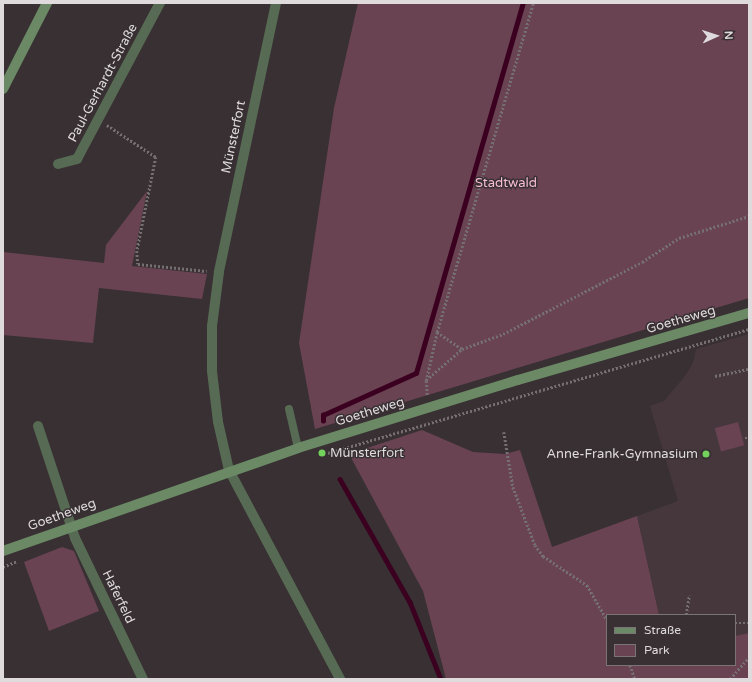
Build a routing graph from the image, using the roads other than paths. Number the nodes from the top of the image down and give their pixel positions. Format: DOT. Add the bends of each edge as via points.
graph roads {
  1 [pos="47,3"];
  2 [pos="160,3"];
  3 [pos="276,3"];
  4 [pos="3,89"];
  5 [pos="58,164"];
  6 [pos="749,313"];
  7 [pos="289,409"];
  8 [pos="38,426"];
  9 [pos="298,448"];
  10 [pos="229,470"];
  11 [pos="70,526"];
  12 [pos="3,551"];
  13 [pos="143,679"];
  14 [pos="340,679"];
  1 -- 4 [label="street"];
  2 -- 5 [label="street, Paul-Gerhardt-Straße" via="77,159"];
  3 -- 10 [label="street, Münsterfort" via="219,272 212,326 212,371 218,422"];
  6 -- 9 [label="street, Goetheweg" via="518,380"];
  7 -- 9 [label="lane"];
  8 -- 11 [label="street, Haferfeld"];
  9 -- 10 [label="street, Goetheweg"];
  10 -- 11 [label="street, Goetheweg"];
  10 -- 14 [label="street, Münsterfort"];
  11 -- 12 [label="street, Goetheweg"];
  11 -- 13 [label="street, Haferfeld"];
}
